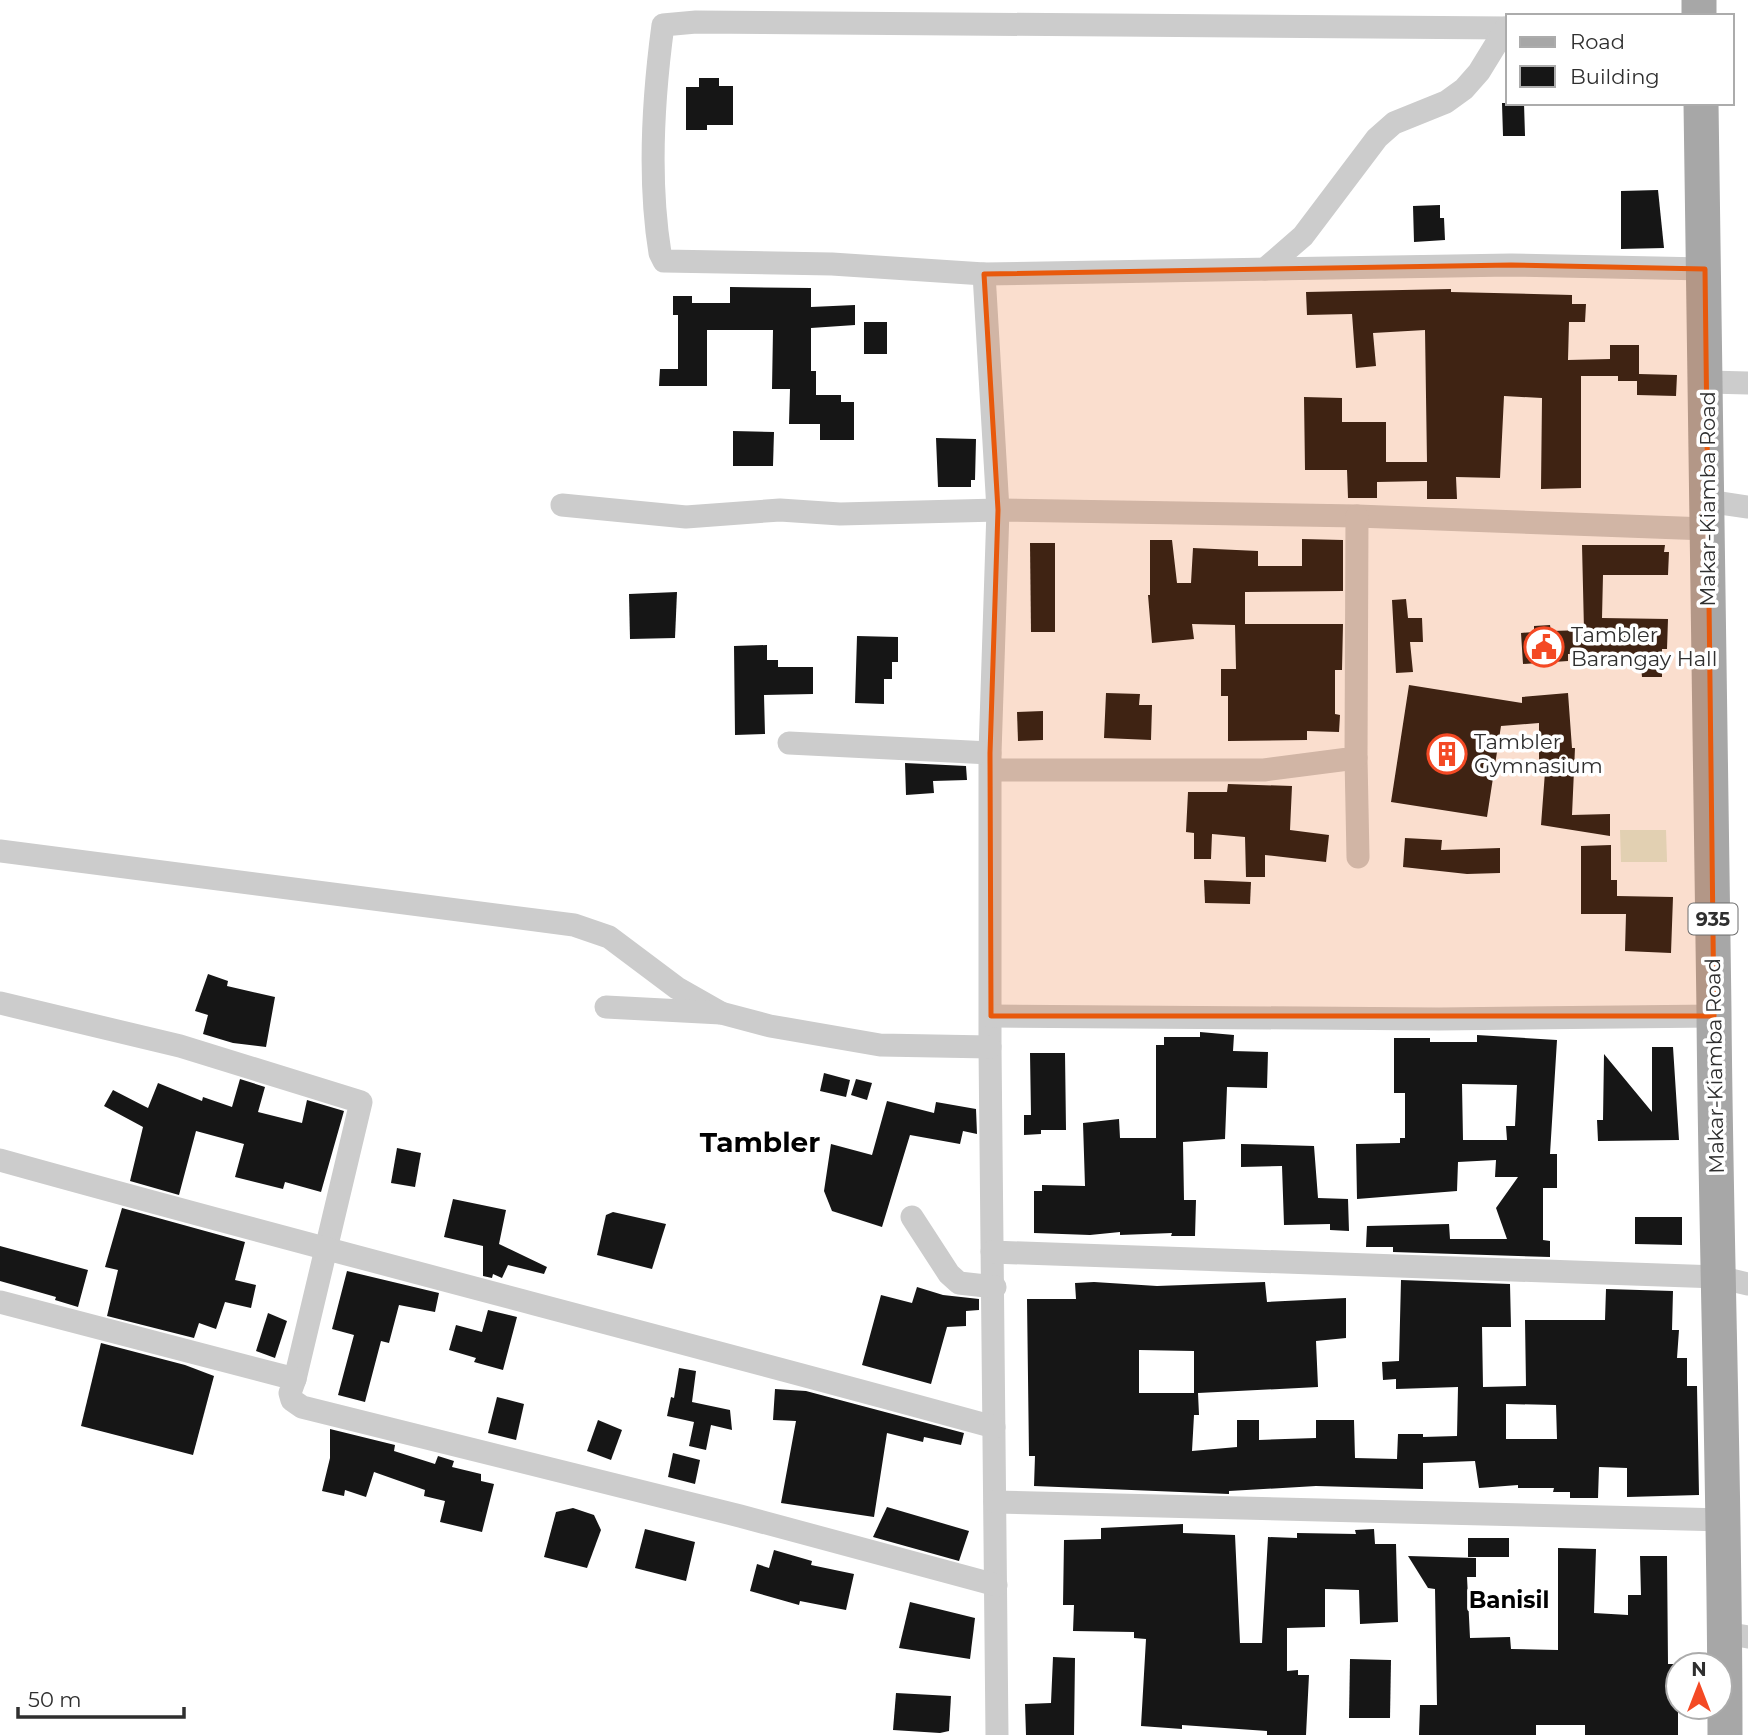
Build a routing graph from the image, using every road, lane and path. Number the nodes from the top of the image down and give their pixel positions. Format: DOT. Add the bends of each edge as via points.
graph roads {
  1 [pos="1506,28"];
  2 [pos="1506,30"];
  3 [pos="1701,105"];
  4 [pos="1265,269"];
  5 [pos="1705,269"];
  6 [pos="984,274"];
  7 [pos="1708,382"];
  8 [pos="1748,383"];
  9 [pos="562,505"];
  10 [pos="1748,507"];
  11 [pos="998,510"];
  12 [pos="1707,515"];
  13 [pos="1357,516"];
  14 [pos="789,743"];
  15 [pos="1356,758"];
  16 [pos="991,762"];
  17 [pos="0,851"];
  18 [pos="1358,857"];
  19 [pos="0,1003"];
  20 [pos="606,1007"];
  21 [pos="721,1013"];
  22 [pos="991,1016"];
  23 [pos="1714,1016"];
  24 [pos="990,1047"];
  25 [pos="0,1160"];
  26 [pos="912,1217"];
  27 [pos="327,1252"];
  28 [pos="992,1252"];
  29 [pos="1733,1280"];
  30 [pos="995,1287"];
  31 [pos="0,1303"];
  32 [pos="295,1379"];
  33 [pos="994,1427"];
  34 [pos="995,1502"];
  35 [pos="1725,1520"];
  36 [pos="996,1585"];
  37 [pos="1737,1635"];
  38 [pos="998,1735"];
  39 [pos="1725,1735"];
  1 -- 6 [label="street" via="663,25 654,191 664,261 832,264"];
  2 -- 4 [label="street" via="1464,89 1446,102 1394,123 1377,138 1303,236"];
  3 -- 5 [label="main road, Makar-Kiamba Road / 935"];
  4 -- 5 [label="street" via="1511,265"];
  4 -- 6 [label="street"];
  5 -- 7 [label="main road, Makar-Kiamba Road / 935"];
  6 -- 11 [label="street"];
  7 -- 8 [label="street"];
  7 -- 12 [label="main road, Makar-Kiamba Road / 935"];
  9 -- 11 [label="street" via="686,517 780,510 840,514"];
  10 -- 12 [label="street"];
  11 -- 13 [label="street"];
  11 -- 16 [label="street"];
  12 -- 13 [label="street"];
  12 -- 23 [label="main road, Makar-Kiamba Road / 935"];
  13 -- 15 [label="street"];
  14 -- 16 [label="street"];
  15 -- 16 [label="street" via="1264,770"];
  15 -- 18 [label="street"];
  16 -- 22 [label="street"];
  17 -- 21 [label="street" via="574,925 609,937 677,988"];
  19 -- 27 [label="street" via="180,1046 361,1102"];
  20 -- 21 [label="street"];
  21 -- 24 [label="street" via="860,1043"];
  22 -- 23 [label="street"];
  22 -- 24 [label="street"];
  23 -- 29 [label="main road, Makar-Kiamba Road / 935"];
  24 -- 28 [label="street"];
  25 -- 27 [label="street"];
  26 -- 30 [label="street" via="959,1283"];
  27 -- 32 [label="street"];
  27 -- 33 [label="street"];
  28 -- 29 [label="street"];
  28 -- 30 [label="street"];
  29 -- 35 [label="main road, Makar-Kiamba Road / 935"];
  30 -- 33 [label="street"];
  31 -- 32 [label="street"];
  32 -- 36 [label="street" via="290,1393 302,1407"];
  33 -- 34 [label="street"];
  34 -- 35 [label="street"];
  34 -- 36 [label="street"];
  35 -- 37 [label="main road, Makar-Kiamba Road / 935"];
  36 -- 38 [label="street"];
  37 -- 39 [label="main road, Makar-Kiamba Road / 935"];
}
